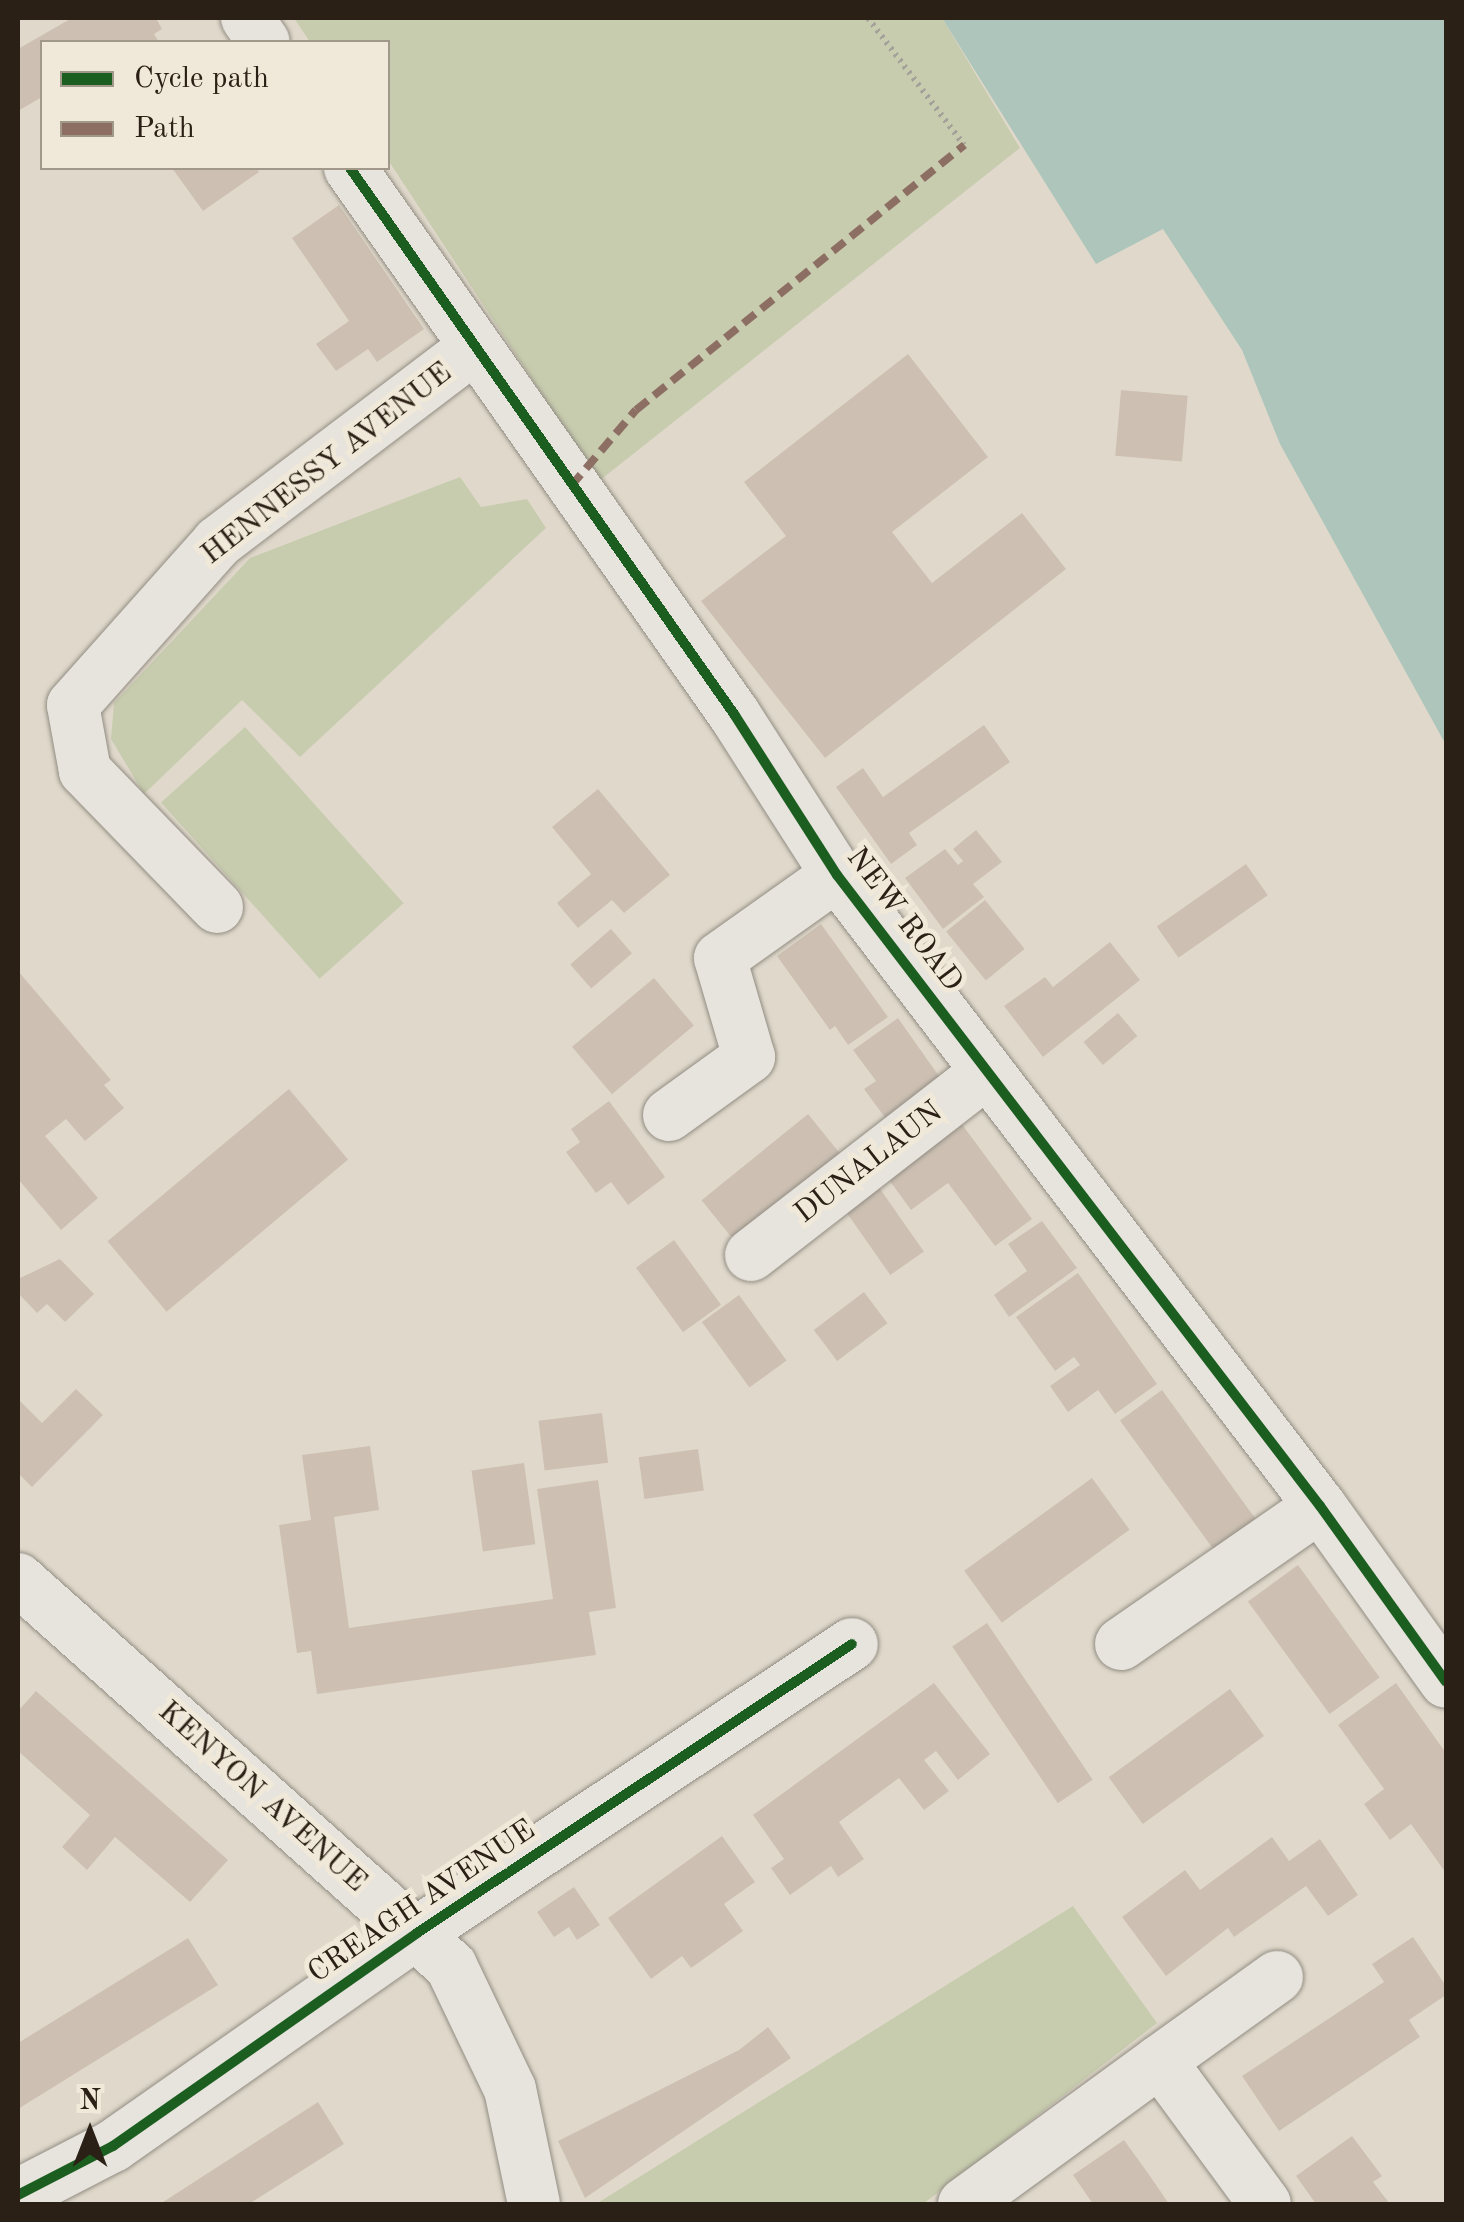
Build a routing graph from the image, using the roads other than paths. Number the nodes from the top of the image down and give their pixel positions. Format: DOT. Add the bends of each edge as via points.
graph roads {
  1 [pos="247,18"];
  2 [pos="263,40"];
  3 [pos="351,170"];
  4 [pos="474,348"];
  5 [pos="837,875"];
  6 [pos="217,907"];
  7 [pos="988,1072"];
  8 [pos="669,1114"];
  9 [pos="751,1255"];
  10 [pos="1320,1506"];
  11 [pos="18,1579"];
  12 [pos="852,1644"];
  13 [pos="1121,1644"];
  14 [pos="1446,1682"];
  15 [pos="416,1934"];
  16 [pos="1278,1977"];
  17 [pos="1160,2061"];
  18 [pos="18,2195"];
  19 [pos="534,2204"];
  20 [pos="964,2204"];
  21 [pos="1266,2204"];
  1 -- 2 [label="street"];
  3 -- 4 [label="street, NEW ROAD"];
  4 -- 5 [label="street, NEW ROAD" via="734,714"];
  4 -- 6 [label="street, HENNESSY AVENUE" via="218,542 73,705 85,771"];
  5 -- 7 [label="street, NEW ROAD"];
  5 -- 8 [label="street" via="720,958 749,1057"];
  7 -- 9 [label="street, DUNALAUN"];
  7 -- 10 [label="street, NEW ROAD"];
  10 -- 13 [label="street"];
  10 -- 14 [label="street, NEW ROAD"];
  11 -- 15 [label="street, KENYON AVENUE"];
  12 -- 15 [label="street, CREAGH AVENUE"];
  15 -- 18 [label="street, CREAGH AVENUE" via="112,2146"];
  15 -- 19 [label="street, KENYON AVENUE" via="450,1966 510,2089"];
  16 -- 17 [label="street"];
  17 -- 20 [label="street"];
  17 -- 21 [label="street"];
}
